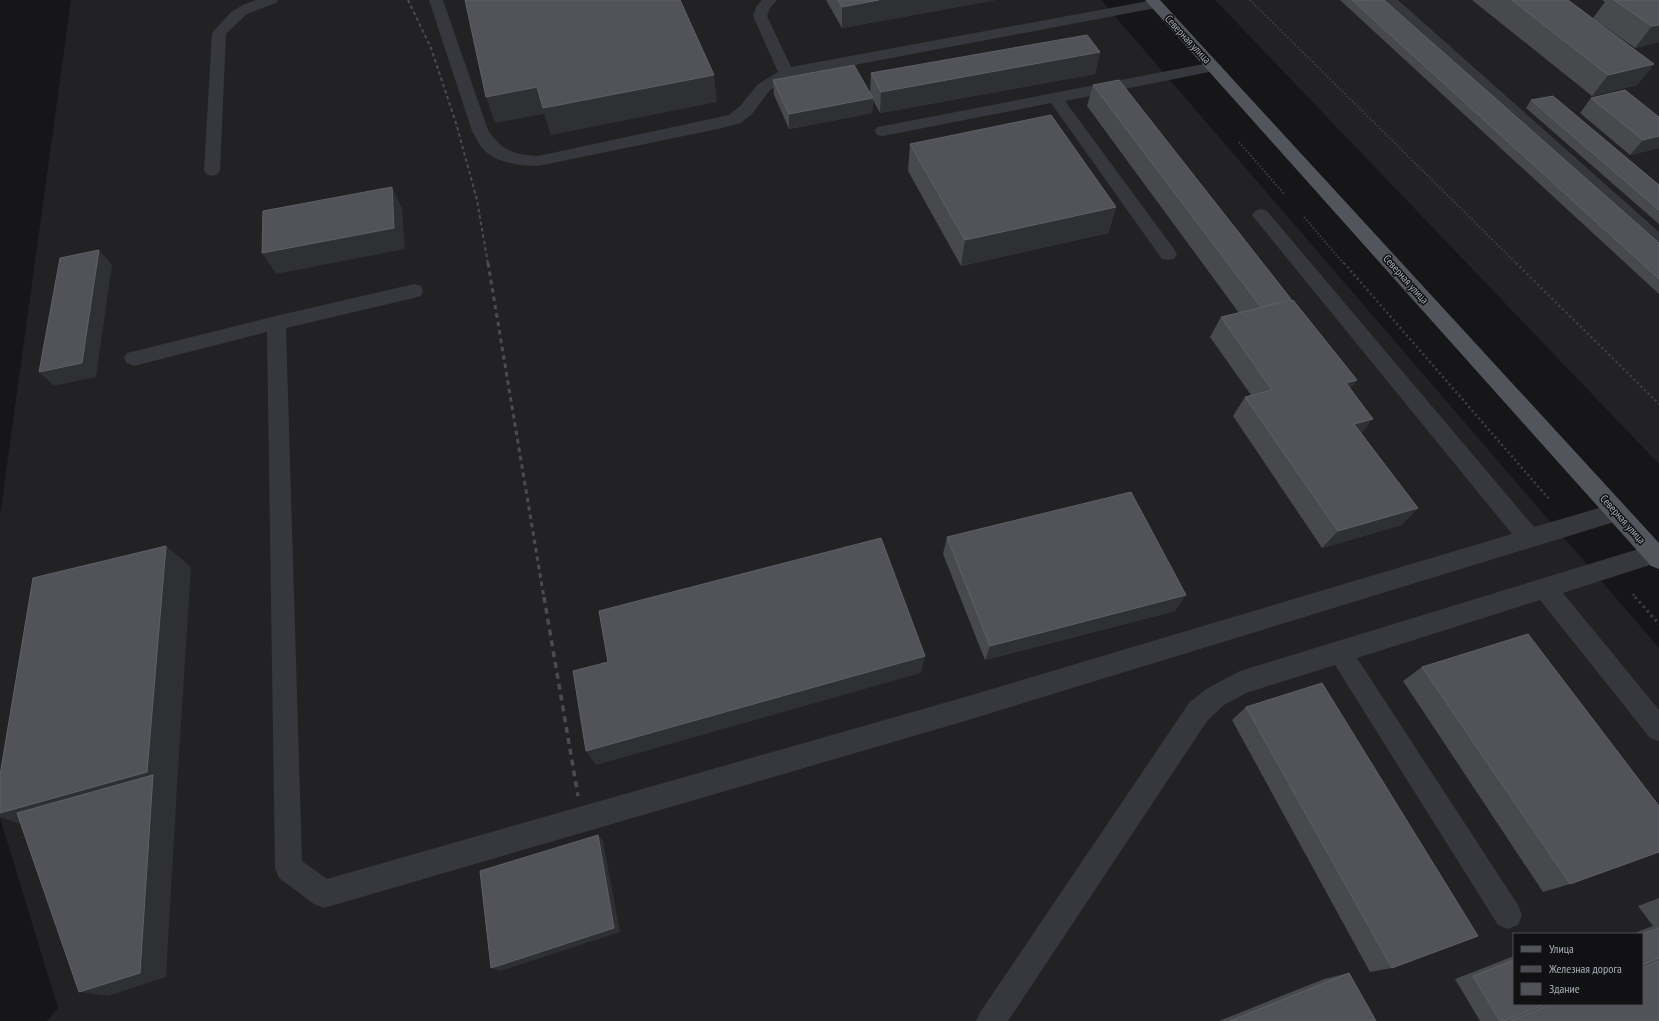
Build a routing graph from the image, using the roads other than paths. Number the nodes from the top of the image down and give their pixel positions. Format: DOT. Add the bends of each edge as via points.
graph roads {
  1 [pos="271,0"];
  2 [pos="436,0"];
  3 [pos="770,0"];
  4 [pos="1390,0"];
  5 [pos="1154,2"];
  6 [pos="1214,67"];
  7 [pos="786,73"];
  8 [pos="1055,98"];
  9 [pos="883,131"];
  10 [pos="212,170"];
  11 [pos="1261,215"];
  12 [pos="1659,242"];
  13 [pos="1168,254"];
  14 [pos="414,291"];
  15 [pos="276,323"];
  16 [pos="134,358"];
  17 [pos="1616,512"];
  18 [pos="1529,538"];
  19 [pos="1657,556"];
  20 [pos="1545,588"];
  21 [pos="1340,652"];
  22 [pos="1659,729"];
  23 [pos="1508,915"];
  24 [pos="991,1021"];
  1 -- 10 [label="lane" via="250,6 231,18 219,33"];
  2 -- 7 [label="lane" via="480,131 490,147 508,157 524,161 538,161 718,124 735,118 746,110 764,87"];
  3 -- 7 [label="lane" via="763,7 760,16"];
  4 -- 12 [label="lane"];
  5 -- 6 [label="main road, Северная улица"];
  5 -- 7 [label="lane"];
  6 -- 8 [label="lane"];
  6 -- 17 [label="main road, Северная улица"];
  8 -- 9 [label="lane"];
  8 -- 13 [label="lane"];
  11 -- 18 [label="lane"];
  14 -- 15 [label="lane"];
  15 -- 16 [label="lane"];
  15 -- 18 [label="lane" via="289,868 324,894 964,709"];
  17 -- 18 [label="lane"];
  17 -- 19 [label="main road, Северная улица"];
  19 -- 20 [label="lane"];
  20 -- 21 [label="lane"];
  20 -- 22 [label="lane"];
  21 -- 23 [label="lane"];
  21 -- 24 [label="lane" via="1240,683 1215,697 1198,712"];
}
